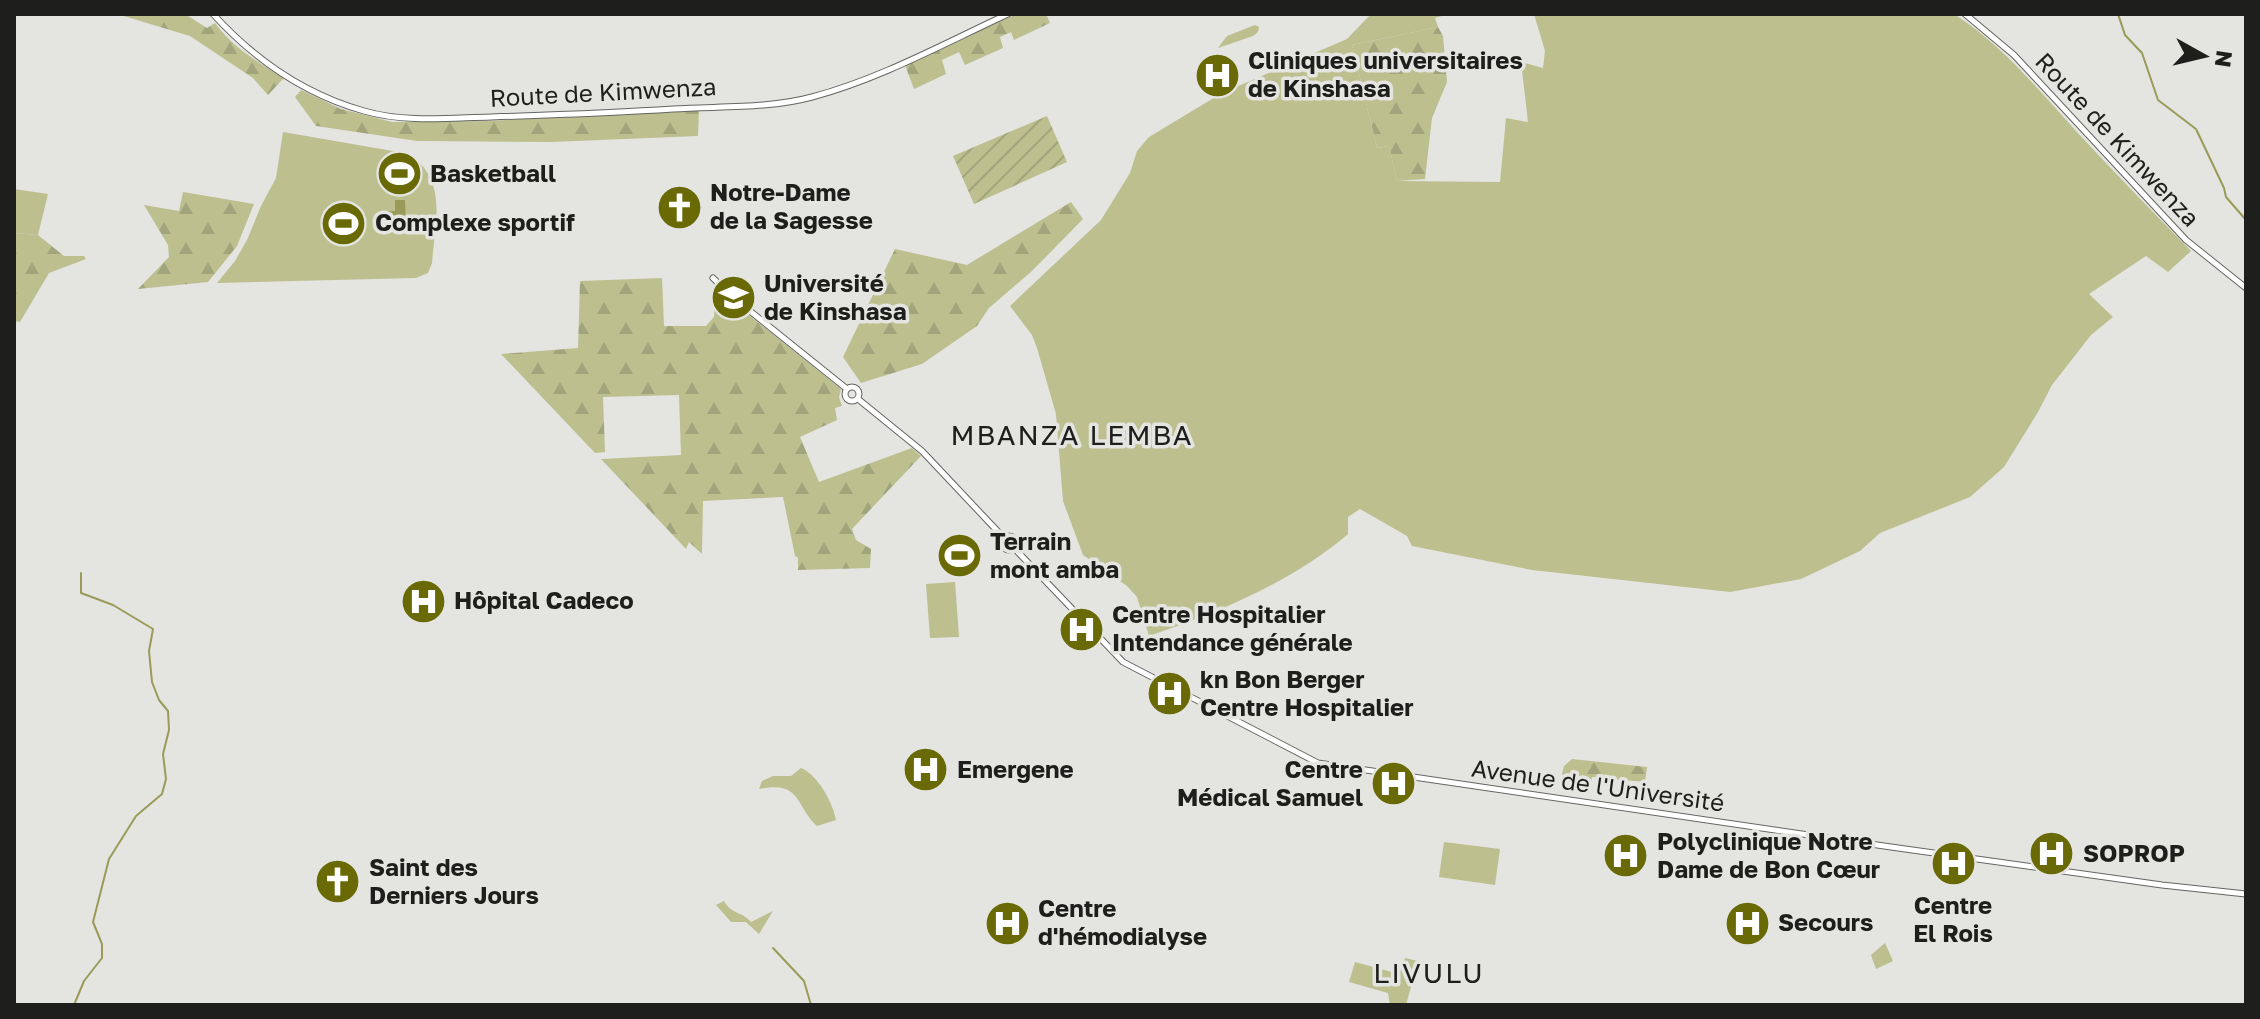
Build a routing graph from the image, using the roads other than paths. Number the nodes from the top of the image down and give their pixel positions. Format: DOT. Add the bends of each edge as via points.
graph roads {
  1 [pos="213,14"];
  2 [pos="1008,14"];
  3 [pos="1965,14"];
  4 [pos="713,278"];
  5 [pos="2246,288"];
  6 [pos="2246,894"];
  1 -- 2 [label="street, Route de Kimwenza" via="248,51 312,90 364,111 412,119 788,102 863,80"];
  3 -- 5 [label="street, Route de Kimwenza" via="2014,55 2176,230"];
  4 -- 6 [label="street, Avenue de l'Université" via="847,389 858,389 858,399 922,451 1004,538 1014,538 1014,548 1123,662 1318,763"];
}
